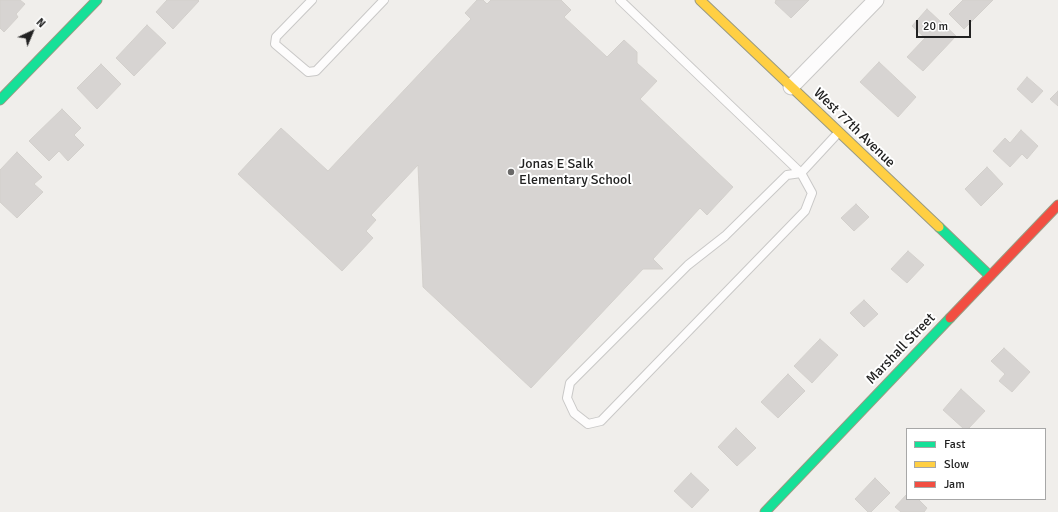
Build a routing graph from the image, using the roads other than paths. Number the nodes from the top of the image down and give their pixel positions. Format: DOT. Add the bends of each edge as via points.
graph roads {
  1 [pos="98,0"];
  2 [pos="312,0"];
  3 [pos="384,0"];
  4 [pos="620,0"];
  5 [pos="700,0"];
  6 [pos="876,0"];
  7 [pos="791,87"];
  8 [pos="0,100"];
  9 [pos="838,132"];
  10 [pos="801,173"];
  11 [pos="1058,205"];
  12 [pos="990,276"];
  13 [pos="765,512"];
  1 -- 8 [label="street"];
  2 -- 3 [label="lane" via="276,37 275,44 308,72 316,71"];
  4 -- 10 [label="lane"];
  5 -- 7 [label="street, West 77th Avenue"];
  6 -- 7 [label="street"];
  7 -- 9 [label="street, West 77th Avenue"];
  9 -- 10 [label="lane"];
  9 -- 12 [label="street, West 77th Avenue"];
  10 -- 10 [label="lane" via="786,175 725,236 688,265 570,383 567,398 574,413 588,424 601,421 805,211 812,193"];
  11 -- 12 [label="street, Marshall Street"];
  12 -- 13 [label="street, Marshall Street"];
}
